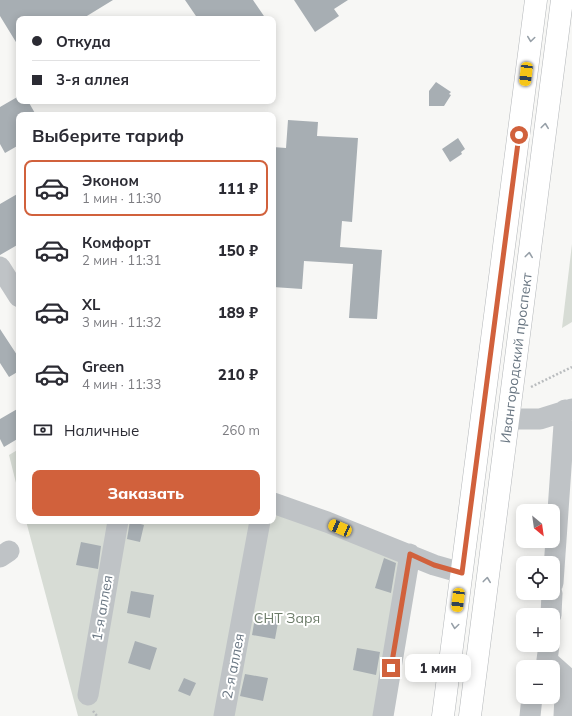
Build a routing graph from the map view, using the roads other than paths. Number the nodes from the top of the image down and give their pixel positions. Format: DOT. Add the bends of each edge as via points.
graph roads {
  1 [pos="536,0"];
  2 [pos="562,0"];
  3 [pos="0,267"];
  4 [pos="16,292"];
  5 [pos="569,410"];
  6 [pos="508,419"];
  7 [pos="276,504"];
  8 [pos="117,524"];
  9 [pos="259,524"];
  10 [pos="410,554"];
  11 [pos="555,556"];
  12 [pos="462,573"];
  13 [pos="548,652"];
  14 [pos="88,695"];
  15 [pos="531,704"];
  16 [pos="224,716"];
  17 [pos="383,716"];
  18 [pos="443,716"];
  19 [pos="470,716"];
  20 [pos="530,716"];
  21 [pos="564,716"];
  1 -- 12 [label="highway, Ивангородский проспект, one-way"];
  6 -- 2 [label="highway, Ивангородский проспект, one-way"];
  3 -- 4 [label="street"];
  5 -- 6 [label="street" via="540,419"];
  5 -- 11 [label="street"];
  19 -- 6 [label="highway, Ивангородский проспект, one-way"];
  7 -- 10 [label="street"];
  8 -- 14 [label="street, 1-я аллея"];
  9 -- 16 [label="street, 2-я аллея"];
  10 -- 12 [label="street" via="434,565"];
  10 -- 17 [label="street"];
  12 -- 18 [label="highway, Ивангородский проспект, one-way"];
  13 -- 21 [label="street" via="547,660 566,677"];
  15 -- 20 [label="street"];
}
